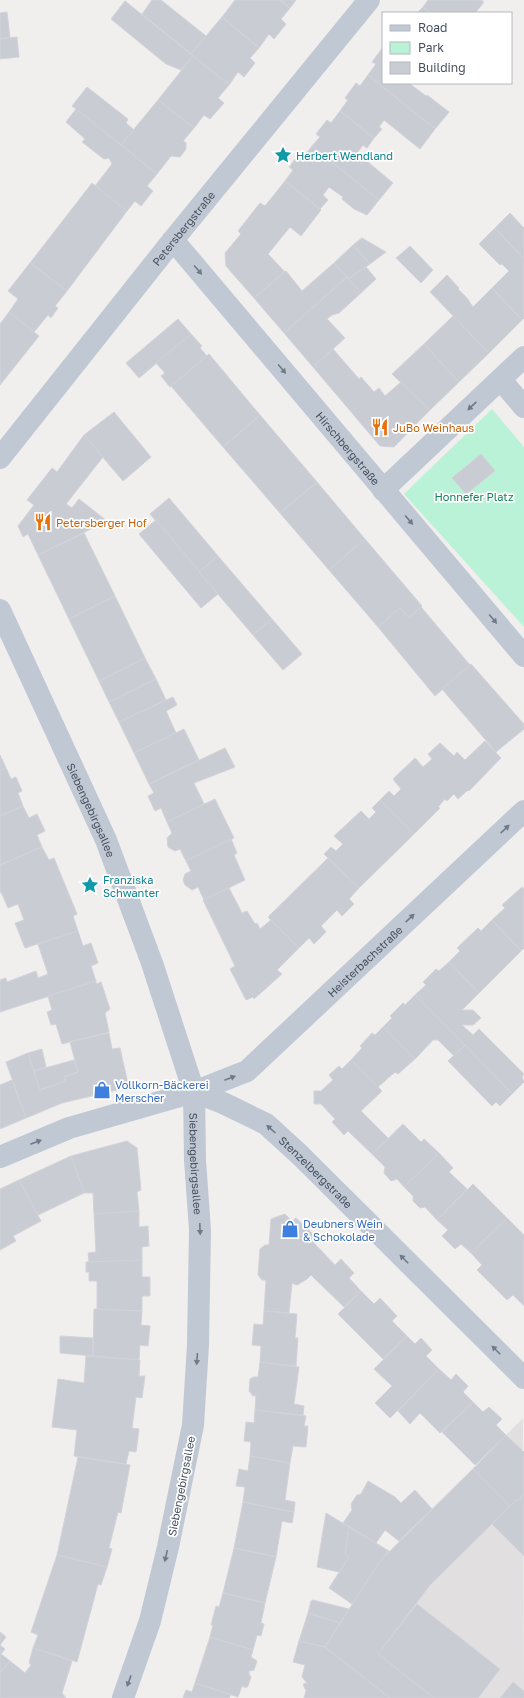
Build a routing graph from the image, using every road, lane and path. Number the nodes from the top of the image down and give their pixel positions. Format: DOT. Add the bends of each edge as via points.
graph roads {
  1 [pos="369,0"];
  2 [pos="173,240"];
  3 [pos="524,357"];
  4 [pos="501,380"];
  5 [pos="524,408"];
  6 [pos="0,458"];
  7 [pos="383,490"];
  8 [pos="0,610"];
  9 [pos="524,656"];
  10 [pos="524,811"];
  11 [pos="194,1092"];
  12 [pos="0,1157"];
  13 [pos="524,1378"];
  14 [pos="123,1698"];
  1 -- 2 [label="street, Petersbergstraße"];
  2 -- 6 [label="street, Petersbergstraße"];
  2 -- 7 [label="street, Hirschbergstraße, one-way"];
  3 -- 4 [label="street"];
  4 -- 5 [label="street"];
  4 -- 7 [label="street, one-way"];
  7 -- 9 [label="street, Hirschbergstraße, one-way"];
  8 -- 11 [label="street, Siebengebirgsallee" via="106,840 152,963"];
  11 -- 10 [label="street, Heisterbachstraße, one-way" via="247,1071"];
  12 -- 11 [label="street, Heisterbachstraße, one-way" via="69,1128"];
  13 -- 11 [label="street, Stenzelbergstraße, one-way" via="266,1124"];
  11 -- 14 [label="street, Siebengebirgsallee, one-way" via="200,1230 198,1345 193,1425 150,1621"];
}
